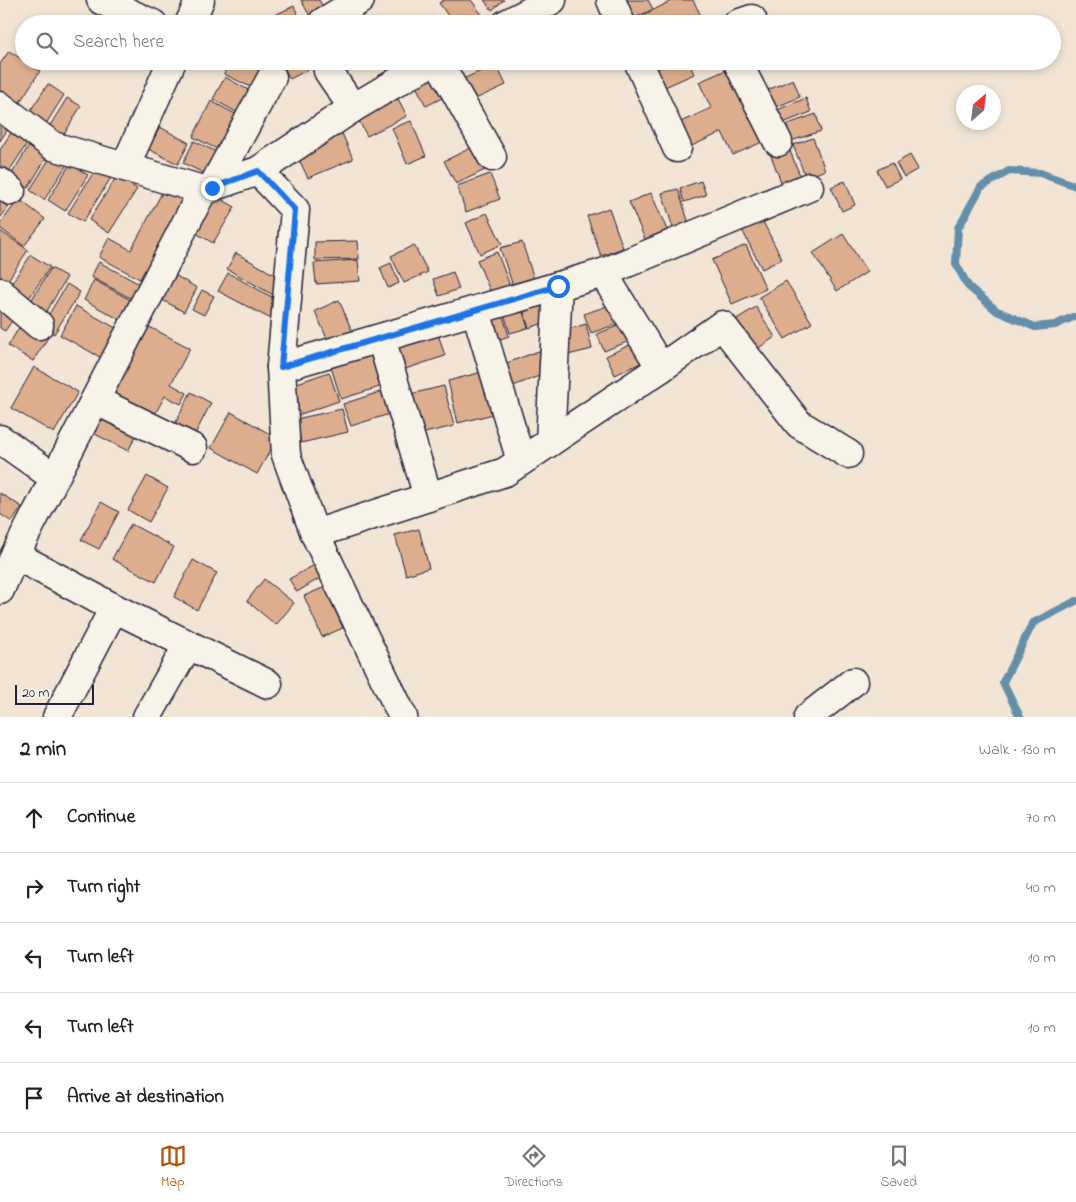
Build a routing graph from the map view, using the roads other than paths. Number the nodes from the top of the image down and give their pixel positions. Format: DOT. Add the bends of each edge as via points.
graph roads {
  1 [pos="101,0"];
  2 [pos="200,0"];
  3 [pos="360,0"];
  4 [pos="552,0"];
  5 [pos="611,0"];
  6 [pos="134,15"];
  7 [pos="194,15"];
  8 [pos="334,15"];
  9 [pos="523,15"];
  10 [pos="617,15"];
  11 [pos="168,70"];
  12 [pos="328,70"];
  13 [pos="417,70"];
  14 [pos="443,70"];
  15 [pos="643,70"];
  16 [pos="742,70"];
  17 [pos="272,77"];
  18 [pos="0,106"];
  19 [pos="352,108"];
  20 [pos="778,142"];
  21 [pos="677,148"];
  22 [pos="492,157"];
  23 [pos="125,168"];
  24 [pos="258,171"];
  25 [pos="809,187"];
  26 [pos="207,189"];
  27 [pos="603,273"];
  28 [pos="558,286"];
  29 [pos="0,292"];
  30 [pos="476,311"];
  31 [pos="39,324"];
  32 [pos="381,338"];
  33 [pos="281,367"];
  34 [pos="661,368"];
  35 [pos="95,400"];
  36 [pos="0,440"];
  37 [pos="550,442"];
  38 [pos="193,448"];
  39 [pos="848,454"];
  40 [pos="521,461"];
  41 [pos="55,478"];
  42 [pos="428,497"];
  43 [pos="316,534"];
  44 [pos="15,556"];
  45 [pos="0,590"];
  46 [pos="114,608"];
  47 [pos="188,645"];
  48 [pos="853,682"];
  49 [pos="268,684"];
  50 [pos="57,717"];
  51 [pos="147,717"];
  52 [pos="403,717"];
  53 [pos="808,717"];
  1 -- 6 [label="street"];
  2 -- 7 [label="street"];
  3 -- 8 [label="street"];
  4 -- 9 [label="street"];
  5 -- 10 [label="street"];
  11 -- 23 [label="street"];
  12 -- 19 [label="street"];
  13 -- 19 [label="street"];
  14 -- 22 [label="street"];
  15 -- 21 [label="street"];
  16 -- 20 [label="street"];
  17 -- 26 [label="street"];
  18 -- 23 [label="street" via="53,146"];
  19 -- 24 [label="street"];
  23 -- 26 [label="street"];
  24 -- 26 [label="street"];
  24 -- 33 [label="street" via="295,210"];
  25 -- 27 [label="street"];
  26 -- 35 [label="street"];
  27 -- 28 [label="street"];
  27 -- 34 [label="street"];
  28 -- 30 [label="street"];
  28 -- 37 [label="street"];
  29 -- 31 [label="street"];
  30 -- 32 [label="street"];
  30 -- 40 [label="street"];
  32 -- 33 [label="street"];
  32 -- 42 [label="street"];
  33 -- 43 [label="street" via="286,455"];
  34 -- 37 [label="street"];
  34 -- 39 [label="street" via="722,325 799,424"];
  35 -- 38 [label="street"];
  35 -- 41 [label="street"];
  36 -- 41 [label="street"];
  37 -- 40 [label="street"];
  40 -- 42 [label="street" via="505,472"];
  41 -- 44 [label="street"];
  42 -- 43 [label="street"];
  43 -- 52 [label="street"];
  44 -- 45 [label="street"];
  44 -- 46 [label="street"];
  46 -- 47 [label="street"];
  46 -- 50 [label="street"];
  47 -- 49 [label="street"];
  47 -- 51 [label="street"];
  48 -- 53 [label="street"];
}
